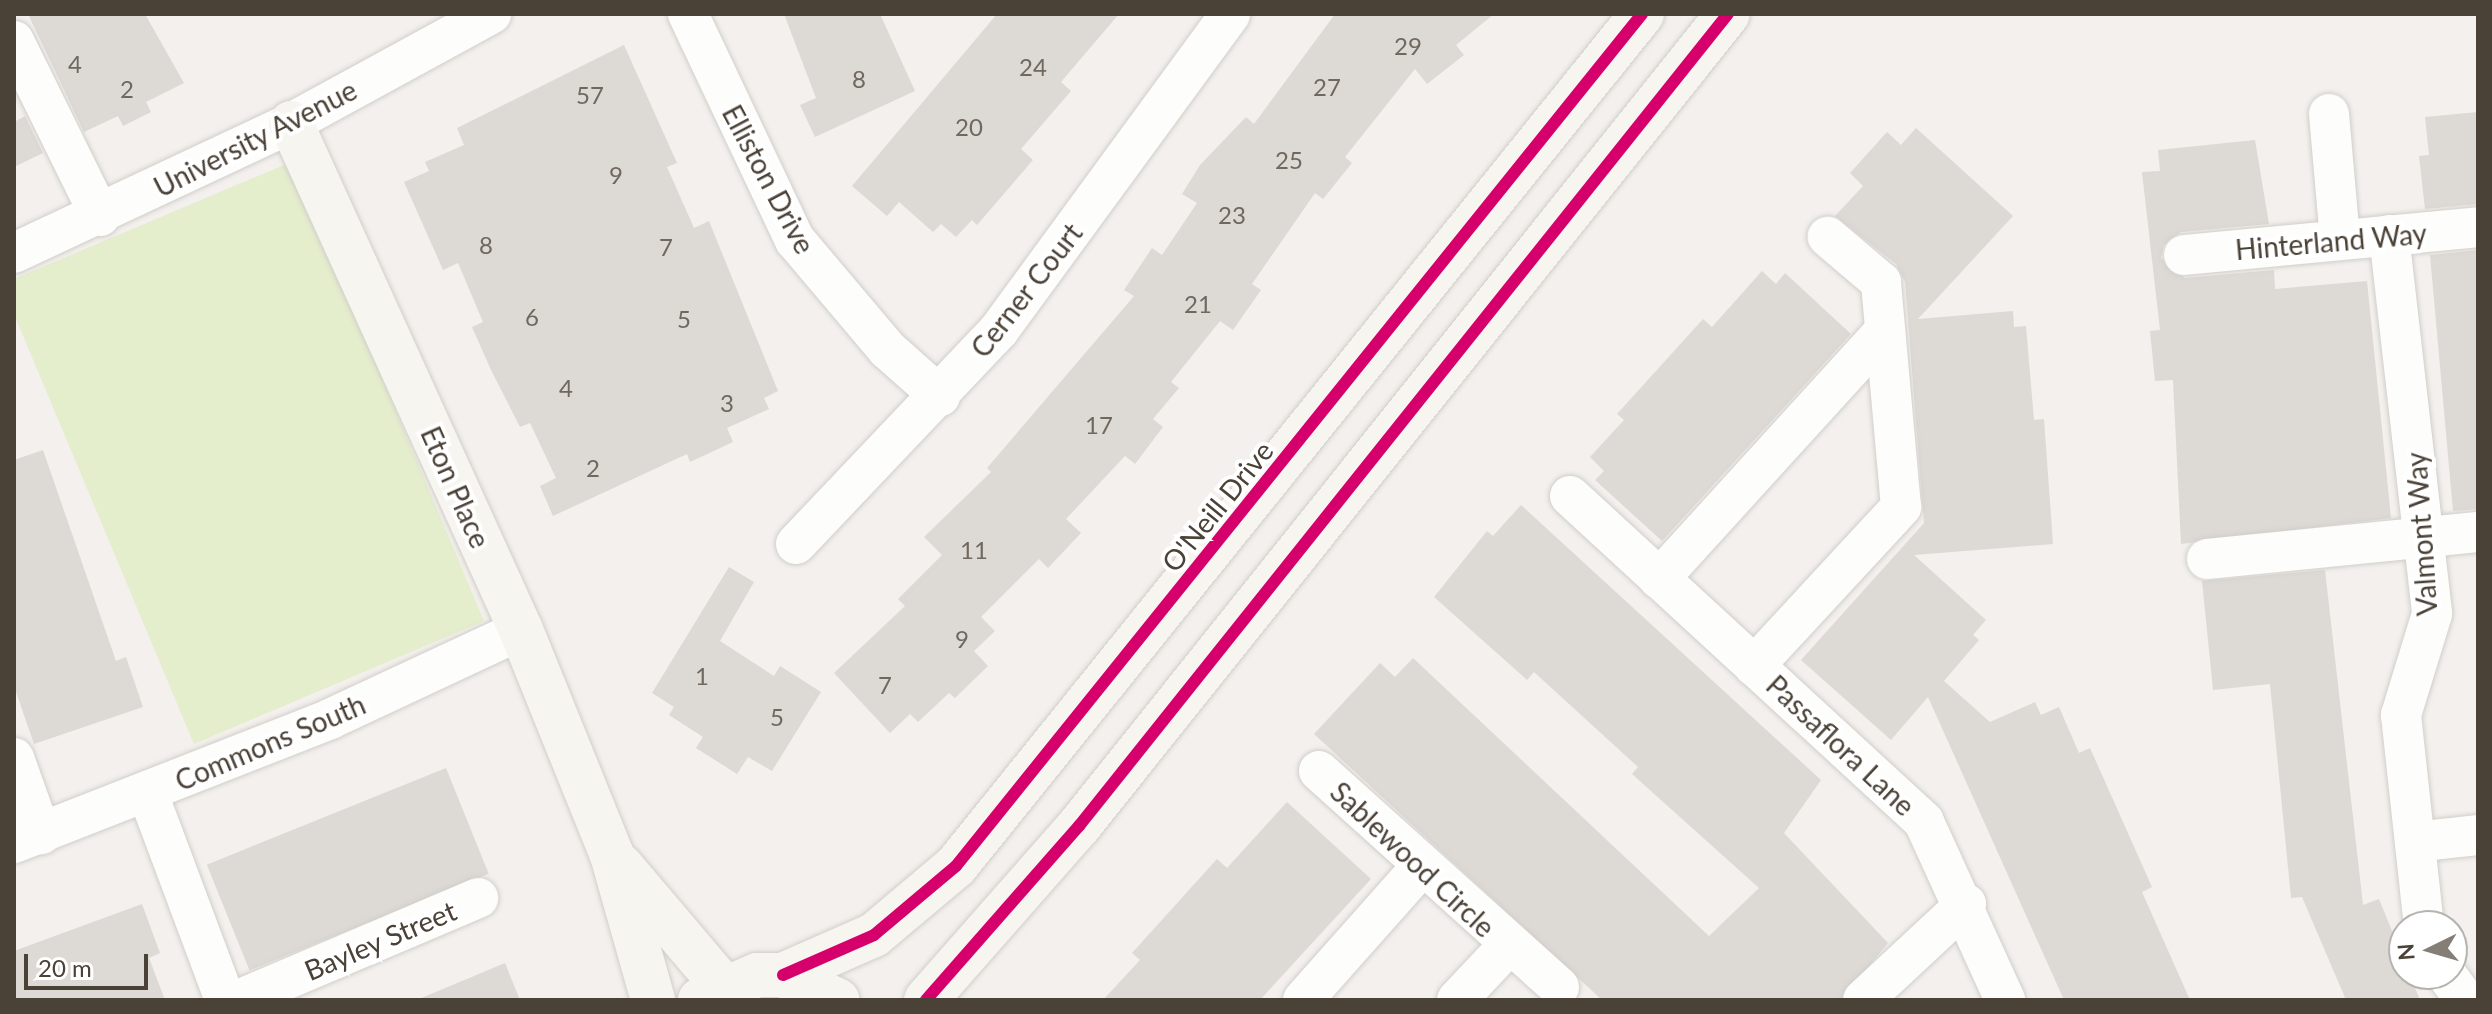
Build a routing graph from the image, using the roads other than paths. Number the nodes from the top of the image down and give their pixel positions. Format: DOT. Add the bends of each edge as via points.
graph roads {
  1 [pos="491,14"];
  2 [pos="688,14"];
  3 [pos="1230,14"];
  4 [pos="1642,14"];
  5 [pos="1728,14"];
  6 [pos="14,41"];
  7 [pos="2329,114"];
  8 [pos="291,123"];
  9 [pos="100,216"];
  10 [pos="2478,227"];
  11 [pos="2389,235"];
  12 [pos="1828,237"];
  13 [pos="2340,240"];
  14 [pos="14,253"];
  15 [pos="2184,255"];
  16 [pos="1885,331"];
  17 [pos="940,396"];
  18 [pos="1570,496"];
  19 [pos="2478,532"];
  20 [pos="2427,537"];
  21 [pos="796,544"];
  22 [pos="2207,559"];
  23 [pos="1659,579"];
  24 [pos="521,630"];
  25 [pos="1754,666"];
  26 [pos="14,758"];
  27 [pos="1319,771"];
  28 [pos="148,794"];
  29 [pos="2478,835"];
  30 [pos="28,838"];
  31 [pos="2415,842"];
  32 [pos="612,855"];
  33 [pos="1421,867"];
  34 [pos="478,898"];
  35 [pos="1966,904"];
  36 [pos="2422,910"];
  37 [pos="1507,947"];
  38 [pos="783,975"];
  39 [pos="1559,987"];
  40 [pos="711,992"];
  41 [pos="225,1000"];
  42 [pos="238,1000"];
  43 [pos="653,1000"];
  44 [pos="837,1000"];
  45 [pos="926,1000"];
  46 [pos="1303,1000"];
  47 [pos="1457,1000"];
  48 [pos="1863,1000"];
  49 [pos="2005,1000"];
  1 -- 8 [label="street, University Avenue"];
  2 -- 17 [label="street, Elliston Drive" via="795,240 887,349"];
  3 -- 17 [label="street, Cerner Court" via="999,330"];
  4 -- 38 [label="main road, O'Neill Drive" via="956,866 874,935"];
  5 -- 45 [label="main road" via="1079,826"];
  6 -- 9 [label="street"];
  7 -- 13 [label="street"];
  8 -- 9 [label="street, University Avenue"];
  8 -- 24 [label="main road, Eton Place"];
  9 -- 14 [label="street, University Avenue"];
  10 -- 11 [label="street, Hinterland Way"];
  11 -- 13 [label="street, Hinterland Way"];
  11 -- 20 [label="street, Valmont Way"];
  12 -- 16 [label="street, Passaflora Lane" via="1881,282"];
  13 -- 15 [label="street, Hinterland Way"];
  16 -- 23 [label="street"];
  16 -- 25 [label="street, Passaflora Lane" via="1901,507"];
  17 -- 21 [label="street, Cerner Court"];
  18 -- 23 [label="street, Passaflora Lane"];
  19 -- 20 [label="street"];
  20 -- 22 [label="street"];
  20 -- 31 [label="street, Valmont Way" via="2432,614 2401,715"];
  23 -- 25 [label="street, Passaflora Lane"];
  24 -- 28 [label="street, Commons South"];
  24 -- 32 [label="main road, Eton Place"];
  25 -- 35 [label="street, Passaflora Lane" via="1924,822"];
  26 -- 30 [label="street"];
  27 -- 33 [label="street, Sablewood Circle"];
  28 -- 30 [label="street, Commons South"];
  28 -- 41 [label="street"];
  29 -- 31 [label="street"];
  31 -- 36 [label="street, Valmont Way"];
  32 -- 40 [label="main road, Eton Place"];
  32 -- 43 [label="main road, Eton Place"];
  33 -- 37 [label="street, Sablewood Circle"];
  33 -- 46 [label="street"];
  34 -- 42 [label="street, Bayley Street"];
  35 -- 48 [label="street"];
  35 -- 49 [label="street, Passaflora Lane"];
  37 -- 39 [label="street, Sablewood Circle"];
  37 -- 47 [label="street, Sablewood Circle"];
  38 -- 40 [label="main road, O'Neill Drive"];
  38 -- 44 [label="main road"];
}
